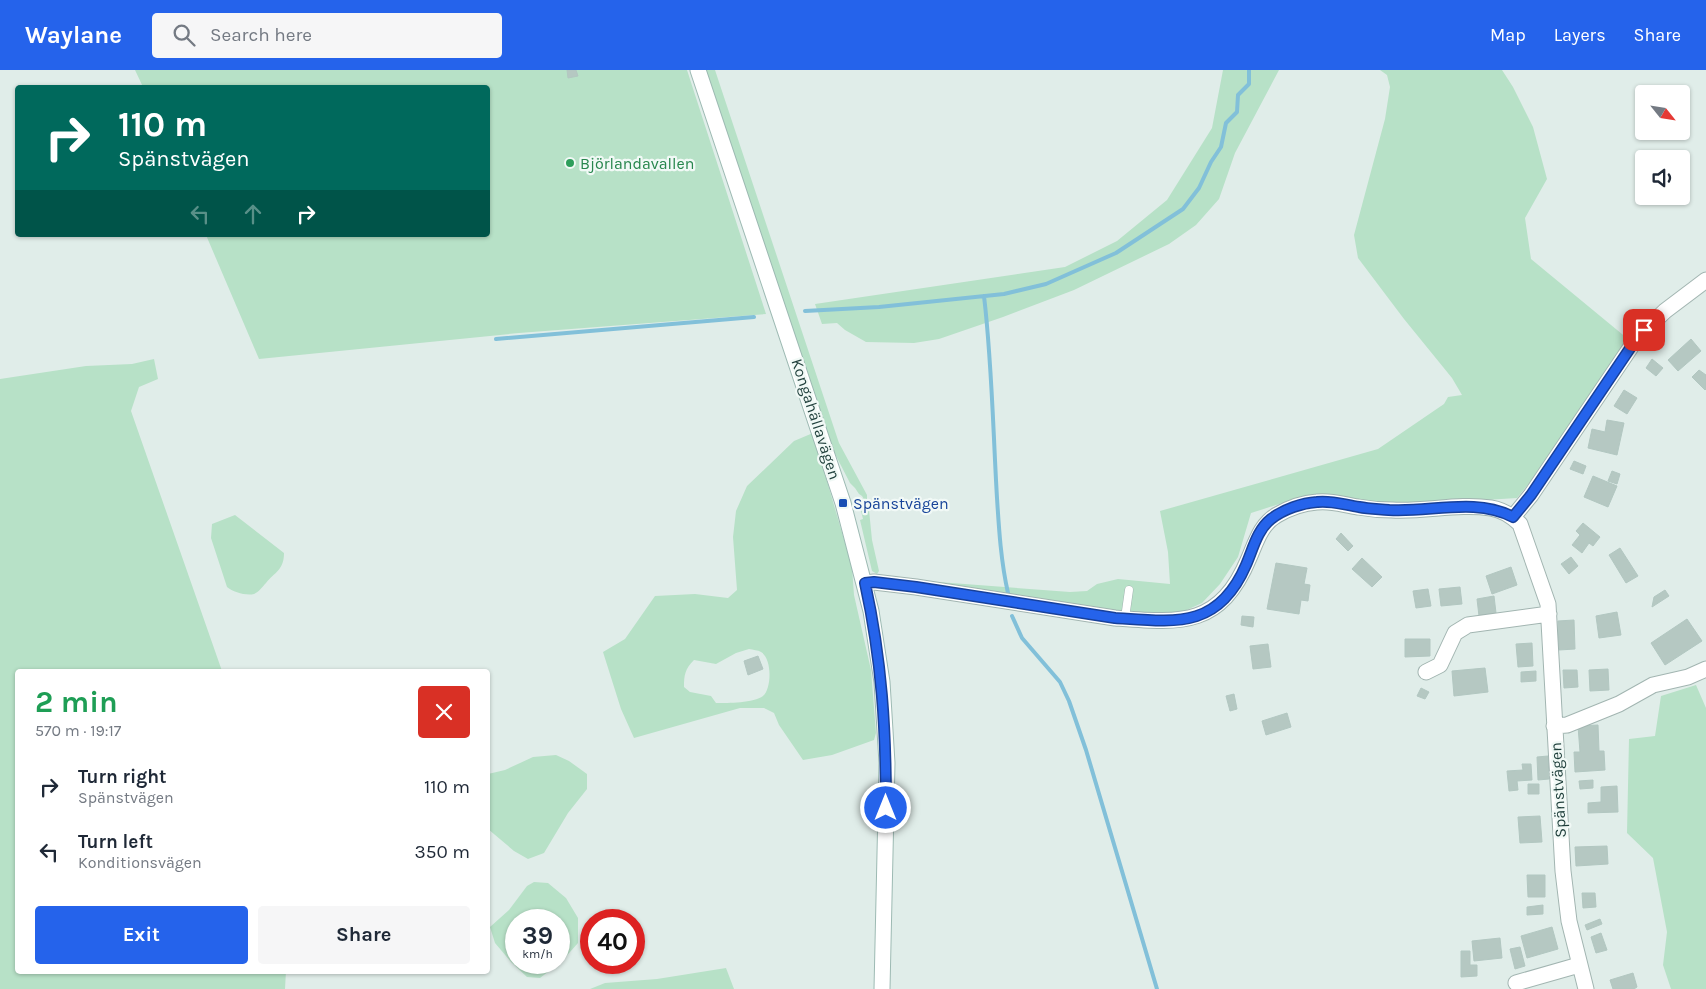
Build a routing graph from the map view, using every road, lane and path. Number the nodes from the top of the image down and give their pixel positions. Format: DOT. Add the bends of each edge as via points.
graph roads {
  1 [pos="698,70"];
  2 [pos="1706,280"];
  3 [pos="1513,517"];
  4 [pos="865,583"];
  5 [pos="1129,590"];
  6 [pos="1548,614"];
  7 [pos="1125,618"];
  8 [pos="1706,670"];
  9 [pos="1426,672"];
  10 [pos="1554,726"];
  11 [pos="1579,965"];
  12 [pos="1516,983"];
  13 [pos="882,989"];
  14 [pos="1586,989"];
  1 -- 4 [label="street, Kongahällavägen" via="822,436"];
  2 -- 3 [label="street" via="1665,311 1637,338"];
  3 -- 6 [label="street, Spänstvägen" via="1520,524 1547,598"];
  3 -- 7 [label="street" via="1490,508 1394,510 1338,502 1304,504 1269,520 1261,530 1236,584 1209,612 1183,620"];
  4 -- 7 [label="street" via="916,587"];
  4 -- 13 [label="street, Kongahällavägen" via="876,638 885,716"];
  5 -- 7 [label="lane"];
  6 -- 9 [label="street" via="1468,625 1455,633 1440,665"];
  6 -- 10 [label="street, Spänstvägen"];
  8 -- 10 [label="street" via="1653,685 1619,704 1567,725"];
  10 -- 11 [label="street, Spänstvägen" via="1562,871 1568,921"];
  11 -- 12 [label="street"];
  11 -- 14 [label="street, Spänstvägen"];
}
